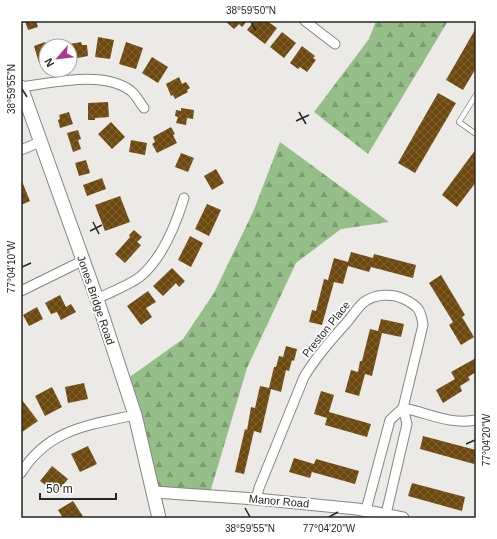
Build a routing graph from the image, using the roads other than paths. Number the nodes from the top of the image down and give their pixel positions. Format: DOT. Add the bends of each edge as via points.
graph roads {
  1 [pos="306,21"];
  2 [pos="335,44"];
  3 [pos="21,87"];
  4 [pos="476,94"];
  5 [pos="474,102"];
  6 [pos="144,108"];
  7 [pos="476,134"];
  8 [pos="40,142"];
  9 [pos="21,150"];
  10 [pos="184,198"];
  11 [pos="82,261"];
  12 [pos="21,291"];
  13 [pos="97,299"];
  14 [pos="403,408"];
  15 [pos="135,416"];
  16 [pos="476,420"];
  17 [pos="21,473"];
  18 [pos="154,492"];
  19 [pos="256,499"];
  20 [pos="366,510"];
  21 [pos="386,514"];
  22 [pos="159,518"];
  23 [pos="403,518"];
  1 -- 2 [label="street"];
  3 -- 6 [label="street" via="76,79 104,80 132,92"];
  3 -- 8 [label="main road, Jones Bridge Road"];
  4 -- 5 [label="lane"];
  5 -- 7 [label="lane" via="459,122"];
  8 -- 9 [label="street"];
  8 -- 11 [label="main road, Jones Bridge Road"];
  10 -- 13 [label="street" via="177,221 158,256 148,268 140,277"];
  11 -- 12 [label="street"];
  11 -- 13 [label="main road, Jones Bridge Road"];
  13 -- 15 [label="main road, Jones Bridge Road"];
  14 -- 16 [label="street" via="445,420"];
  14 -- 19 [label="street, Preston Place" via="423,325 421,314 416,306 402,298 390,295 376,296 364,302 307,372"];
  14 -- 20 [label="street" via="390,420"];
  14 -- 21 [label="street, Preston Place" via="407,424"];
  15 -- 17 [label="street" via="80,427 46,444 28,461"];
  15 -- 18 [label="main road, Jones Bridge Road"];
  18 -- 19 [label="street, Manor Road"];
  18 -- 22 [label="main road, Jones Bridge Road"];
  19 -- 20 [label="street, Manor Road"];
  20 -- 21 [label="street, Manor Road"];
  21 -- 23 [label="street, Manor Road"];
}
